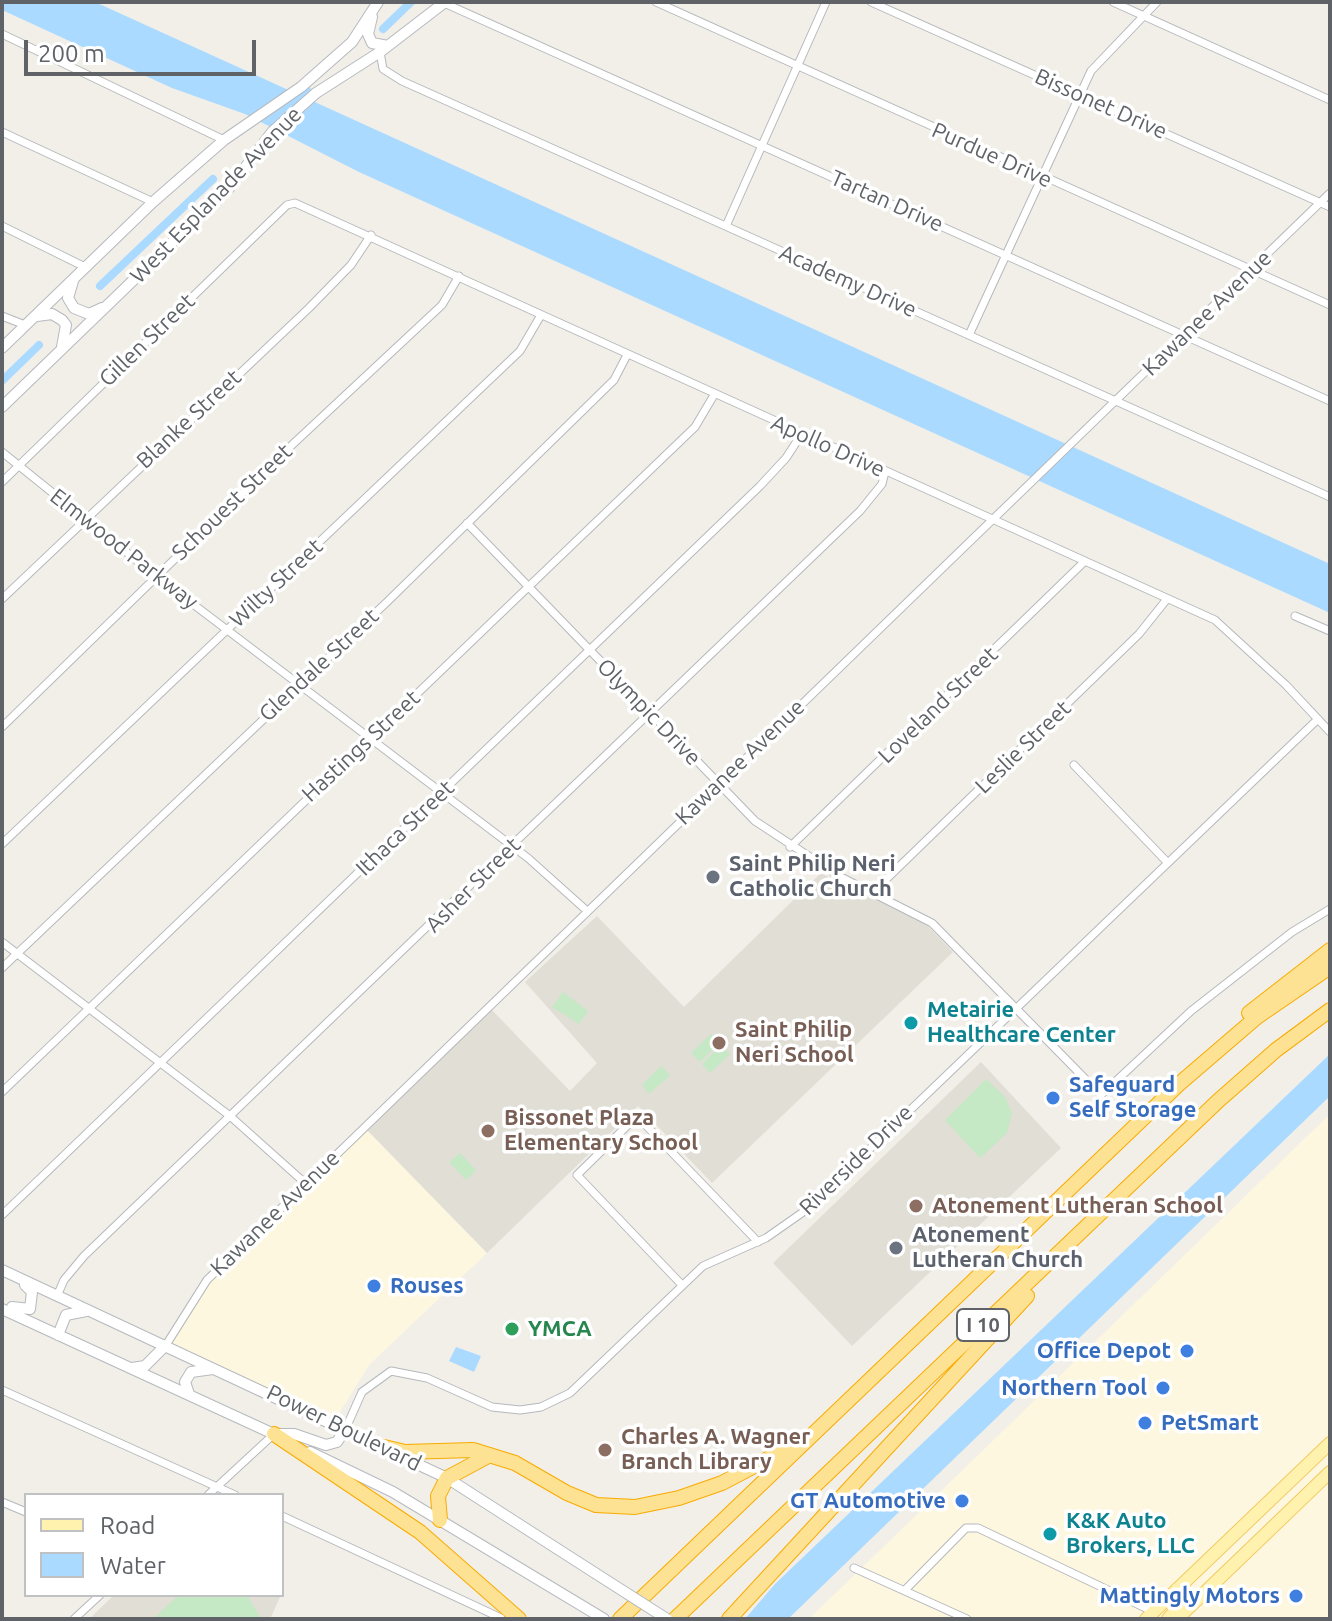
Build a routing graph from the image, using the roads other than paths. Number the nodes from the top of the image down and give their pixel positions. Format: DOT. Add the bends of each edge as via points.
graph roads {
  1 [pos="444,2"];
  2 [pos="656,2"];
  3 [pos="826,2"];
  4 [pos="871,2"];
  5 [pos="1113,2"];
  6 [pos="1157,2"];
  7 [pos="376,5"];
  8 [pos="1143,15"];
  9 [pos="2,34"];
  10 [pos="384,49"];
  11 [pos="797,65"];
  12 [pos="1079,94"];
  13 [pos="1330,100"];
  14 [pos="2,132"];
  15 [pos="224,140"];
  16 [pos="761,147"];
  17 [pos="1041,177"];
  18 [pos="1330,193"];
  19 [pos="153,202"];
  20 [pos="295,203"];
  21 [pos="1320,203"];
  22 [pos="1330,207"];
  23 [pos="2,226"];
  24 [pos="726,226"];
  25 [pos="371,235"];
  26 [pos="1006,255"];
  27 [pos="85,267"];
  28 [pos="1252,269"];
  29 [pos="459,276"];
  30 [pos="74,279"];
  31 [pos="1330,305"];
  32 [pos="108,306"];
  33 [pos="541,315"];
  34 [pos="2,316"];
  35 [pos="34,317"];
  36 [pos="25,325"];
  37 [pos="969,335"];
  38 [pos="1184,336"];
  39 [pos="2,348"];
  40 [pos="60,352"];
  41 [pos="627,355"];
  42 [pos="714,395"];
  43 [pos="1116,400"];
  44 [pos="1330,401"];
  45 [pos="2,407"];
  46 [pos="801,435"];
  47 [pos="2,452"];
  48 [pos="19,466"];
  49 [pos="885,472"];
  50 [pos="2,482"];
  51 [pos="1330,497"];
  52 [pos="84,519"];
  53 [pos="992,520"];
  54 [pos="467,523"];
  55 [pos="1085,561"];
  56 [pos="156,576"];
  57 [pos="528,587"];
  58 [pos="2,599"];
  59 [pos="1167,599"];
  60 [pos="1295,616"];
  61 [pos="226,630"];
  62 [pos="1330,631"];
  63 [pos="589,649"];
  64 [pos="299,683"];
  65 [pos="651,713"];
  66 [pos="1318,719"];
  67 [pos="2,727"];
  68 [pos="1330,732"];
  69 [pos="371,738"];
  70 [pos="1074,765"];
  71 [pos="717,784"];
  72 [pos="442,792"];
  73 [pos="2,844"];
  74 [pos="512,846"];
  75 [pos="790,847"];
  76 [pos="1167,862"];
  77 [pos="874,891"];
  78 [pos="1330,909"];
  79 [pos="586,910"];
  80 [pos="2,942"];
  81 [pos="1330,950"];
  82 [pos="17,953"];
  83 [pos="1330,967"];
  84 [pos="2,968"];
  85 [pos="89,1008"];
  86 [pos="1016,1008"];
  87 [pos="1330,1010"];
  88 [pos="161,1062"];
  89 [pos="1179,1084"];
  90 [pos="2,1092"];
  91 [pos="230,1116"];
  92 [pos="305,1183"];
  93 [pos="1126,1189"];
  94 [pos="2,1215"];
  95 [pos="758,1242"];
  96 [pos="2,1270"];
  97 [pos="18,1278"];
  98 [pos="682,1285"];
  99 [pos="57,1296"];
  100 [pos="2,1307"];
  101 [pos="92,1311"];
  102 [pos="58,1335"];
  103 [pos="166,1345"];
  104 [pos="132,1368"];
  105 [pos="219,1369"];
  106 [pos="2,1390"];
  107 [pos="189,1394"];
  108 [pos="320,1417"];
  109 [pos="346,1428"];
  110 [pos="274,1434"];
  111 [pos="308,1439"];
  112 [pos="808,1440"];
  113 [pos="1330,1443"];
  114 [pos="384,1447"];
  115 [pos="490,1455"];
  116 [pos="1317,1455"];
  117 [pos="1330,1472"];
  118 [pos="447,1478"];
  119 [pos="217,1487"];
  120 [pos="210,1493"];
  121 [pos="230,1493"];
  122 [pos="2,1502"];
  123 [pos="24,1511"];
  124 [pos="284,1517"];
  125 [pos="1252,1517"];
  126 [pos="440,1520"];
  127 [pos="1276,1524"];
  128 [pos="854,1568"];
  129 [pos="1211,1586"];
  130 [pos="1177,1589"];
  131 [pos="905,1590"];
  132 [pos="98,1597"];
  133 [pos="1150,1617"];
  134 [pos="501,1618"];
  135 [pos="74,1619"];
  136 [pos="519,1619"];
  137 [pos="604,1619"];
  138 [pos="620,1619"];
  139 [pos="667,1619"];
  140 [pos="675,1619"];
  141 [pos="729,1619"];
  142 [pos="967,1619"];
  143 [pos="1168,1619"];
  144 [pos="1177,1619"];
  1 -- 10 [label="main road, West Esplanade Avenue"];
  1 -- 16 [label="street, Tartan Drive"];
  2 -- 11 [label="street, Purdue Drive"];
  3 -- 11 [label="street"];
  4 -- 12 [label="street, Bissonet Drive"];
  5 -- 8 [label="street"];
  6 -- 8 [label="street"];
  7 -- 10 [label="main road" via="368,34"];
  7 -- 15 [label="main road, West Esplanade Avenue" via="352,42 301,87"];
  8 -- 12 [label="street" via="1104,54"];
  8 -- 13 [label="street"];
  9 -- 15 [label="street"];
  10 -- 24 [label="street, Academy Drive" via="383,69 402,81"];
  10 -- 32 [label="main road, West Esplanade Avenue" via="316,93 272,132 232,185"];
  11 -- 16 [label="street"];
  11 -- 17 [label="street, Purdue Drive"];
  12 -- 17 [label="street"];
  12 -- 21 [label="street, Bissonet Drive"];
  14 -- 19 [label="street"];
  15 -- 19 [label="main road, West Esplanade Avenue"];
  16 -- 24 [label="street"];
  16 -- 26 [label="street, Tartan Drive"];
  17 -- 26 [label="street"];
  17 -- 28 [label="street, Purdue Drive"];
  18 -- 21 [label="street, Kawanee Avenue"];
  19 -- 27 [label="main road, West Esplanade Avenue"];
  20 -- 25 [label="street, Apollo Drive"];
  20 -- 48 [label="street, Gillen Street" via="287,205"];
  21 -- 22 [label="street, Bissonet Drive"];
  21 -- 28 [label="street, Kawanee Avenue"];
  23 -- 27 [label="street"];
  24 -- 37 [label="street, Academy Drive"];
  25 -- 29 [label="street, Apollo Drive"];
  25 -- 52 [label="street, Blanke Street" via="351,265 309,308"];
  26 -- 37 [label="street"];
  26 -- 38 [label="street, Tartan Drive"];
  27 -- 30 [label="main road, West Esplanade Avenue"];
  28 -- 31 [label="street, Purdue Drive"];
  28 -- 38 [label="street, Kawanee Avenue"];
  29 -- 33 [label="street, Apollo Drive"];
  29 -- 56 [label="street, Schouest Street" via="442,305"];
  30 -- 32 [label="main road" via="68,298 74,308 89,314"];
  30 -- 35 [label="main road, West Esplanade Avenue"];
  32 -- 40 [label="main road, West Esplanade Avenue"];
  33 -- 41 [label="street, Apollo Drive"];
  33 -- 61 [label="street, Wilty Street" via="520,351"];
  34 -- 36 [label="street"];
  35 -- 36 [label="main road, West Esplanade Avenue"];
  35 -- 40 [label="main road" via="52,314 62,320 66,339"];
  36 -- 39 [label="main road, West Esplanade Avenue"];
  37 -- 43 [label="street, Academy Drive"];
  38 -- 43 [label="street, Kawanee Avenue"];
  38 -- 44 [label="street, Tartan Drive"];
  40 -- 45 [label="main road, West Esplanade Avenue"];
  41 -- 42 [label="street, Apollo Drive"];
  41 -- 54 [label="street, Glendale Street" via="614,380"];
  42 -- 46 [label="street, Apollo Drive"];
  42 -- 57 [label="street, Hastings Street" via="695,427"];
  43 -- 51 [label="street, Academy Drive"];
  43 -- 53 [label="street, Kawanee Avenue"];
  46 -- 49 [label="street, Apollo Drive"];
  46 -- 63 [label="street, Ithaca Street" via="760,486"];
  47 -- 48 [label="street, Elmwood Parkway"];
  48 -- 50 [label="street, Gillen Street"];
  48 -- 52 [label="street, Elmwood Parkway"];
  49 -- 53 [label="street, Apollo Drive"];
  49 -- 65 [label="street, Asher Street" via="860,511"];
  52 -- 56 [label="street, Elmwood Parkway"];
  52 -- 58 [label="street, Blanke Street"];
  53 -- 55 [label="street, Apollo Drive"];
  53 -- 71 [label="street, Kawanee Avenue"];
  54 -- 57 [label="street, Olympic Drive"];
  54 -- 64 [label="street, Glendale Street"];
  55 -- 59 [label="street, Apollo Drive"];
  55 -- 75 [label="street, Loveland Street"];
  56 -- 61 [label="street, Elmwood Parkway"];
  56 -- 67 [label="street, Schouest Street"];
  57 -- 63 [label="street, Olympic Drive"];
  57 -- 69 [label="street, Hastings Street"];
  59 -- 66 [label="street, Apollo Drive" via="1223,625"];
  59 -- 77 [label="street, Leslie Street" via="1139,634"];
  60 -- 62 [label="street"];
  61 -- 64 [label="street, Elmwood Parkway"];
  61 -- 73 [label="street, Wilty Street"];
  63 -- 65 [label="street, Olympic Drive"];
  63 -- 72 [label="street, Ithaca Street"];
  64 -- 69 [label="street, Elmwood Parkway"];
  64 -- 82 [label="street, Glendale Street"];
  65 -- 71 [label="street, Olympic Drive"];
  65 -- 74 [label="street, Asher Street"];
  66 -- 68 [label="street, Apollo Drive"];
  66 -- 76 [label="street, Riverside Drive"];
  69 -- 72 [label="street, Elmwood Parkway"];
  69 -- 85 [label="street, Hastings Street"];
  70 -- 76 [label="street"];
  71 -- 75 [label="street, Olympic Drive"];
  71 -- 79 [label="street, Kawanee Avenue"];
  72 -- 74 [label="street, Elmwood Parkway"];
  72 -- 88 [label="street, Ithaca Street"];
  74 -- 79 [label="street, Elmwood Parkway"];
  74 -- 91 [label="street, Asher Street"];
  75 -- 77 [label="street, Olympic Drive"];
  76 -- 86 [label="street, Riverside Drive"];
  77 -- 86 [label="street, Olympic Drive" via="932,923"];
  78 -- 86 [label="street, Olympic Drive" via="1191,1011 1101,1095"];
  79 -- 92 [label="street, Kawanee Avenue"];
  80 -- 82 [label="street"];
  81 -- 89 [label="highway" via="1252,1010"];
  82 -- 84 [label="street, Glendale Street"];
  82 -- 85 [label="street"];
  83 -- 89 [label="highway, I 10" via="1257,1017"];
  85 -- 88 [label="street"];
  85 -- 90 [label="street, Hastings Street"];
  86 -- 95 [label="street, Riverside Drive" via="806,1210"];
  87 -- 93 [label="highway, I 10" via="1228,1092"];
  88 -- 91 [label="street"];
  88 -- 94 [label="street, Ithaca Street"];
  89 -- 112 [label="highway, I 10"];
  91 -- 92 [label="street"];
  91 -- 99 [label="street, Asher Street" via="84,1256"];
  92 -- 103 [label="street, Kawanee Avenue" via="207,1280"];
  93 -- 140 [label="highway, I 10"];
  93 -- 141 [label="highway"];
  95 -- 98 [label="street, Riverside Drive" via="703,1266"];
  95 -- 98 [label="street" via="637,1116 577,1175"];
  96 -- 97 [label="main road, Power Boulevard"];
  97 -- 99 [label="main road, Power Boulevard"];
  97 -- 100 [label="main road" via="32,1292 30,1309"];
  98 -- 109 [label="street, Riverside Drive" via="559,1400 520,1410 492,1407 427,1378 391,1371 362,1392"];
  99 -- 101 [label="main road, Power Boulevard"];
  100 -- 102 [label="main road, Power Boulevard"];
  101 -- 102 [label="main road" via="66,1315"];
  101 -- 103 [label="main road, Power Boulevard"];
  102 -- 104 [label="main road, Power Boulevard"];
  103 -- 104 [label="main road" via="145,1366"];
  103 -- 105 [label="main road, Power Boulevard"];
  104 -- 107 [label="main road, Power Boulevard"];
  105 -- 107 [label="main road" via="191,1372 185,1382"];
  105 -- 108 [label="main road, Power Boulevard"];
  106 -- 119 [label="street"];
  107 -- 110 [label="main road, Power Boulevard"];
  108 -- 109 [label="main road, Power Boulevard"];
  108 -- 111 [label="main road" via="322,1432"];
  109 -- 111 [label="main road" via="337,1442 326,1445"];
  109 -- 114 [label="main road, Power Boulevard"];
  110 -- 111 [label="main road"];
  110 -- 119 [label="street"];
  110 -- 126 [label="main road, Power Boulevard"];
  110 -- 136 [label="highway" via="420,1532"];
  112 -- 115 [label="highway" via="789,1445 722,1483 635,1507 596,1505"];
  112 -- 138 [label="highway, I 10"];
  113 -- 116 [label="main road"];
  114 -- 115 [label="highway"];
  114 -- 118 [label="main road, Power Boulevard"];
  115 -- 118 [label="highway"];
  116 -- 125 [label="main road"];
  116 -- 127 [label="main road" via="1320,1471"];
  117 -- 127 [label="main road"];
  118 -- 126 [label="highway" via="438,1496"];
  118 -- 139 [label="main road, Power Boulevard, bridge"];
  119 -- 120 [label="street"];
  119 -- 121 [label="street"];
  122 -- 123 [label="street"];
  124 -- 134 [label="street"];
  125 -- 129 [label="main road" via="1246,1532 1210,1567"];
  125 -- 130 [label="main road"];
  126 -- 137 [label="main road, Power Boulevard"];
  127 -- 129 [label="main road"];
  128 -- 131 [label="street"];
  129 -- 144 [label="main road"];
  130 -- 133 [label="main road"];
  130 -- 143 [label="main road" via="1183,1602"];
  131 -- 133 [label="street" via="966,1528 972,1528 988,1531"];
  131 -- 142 [label="street"];
  132 -- 135 [label="street"];
}
